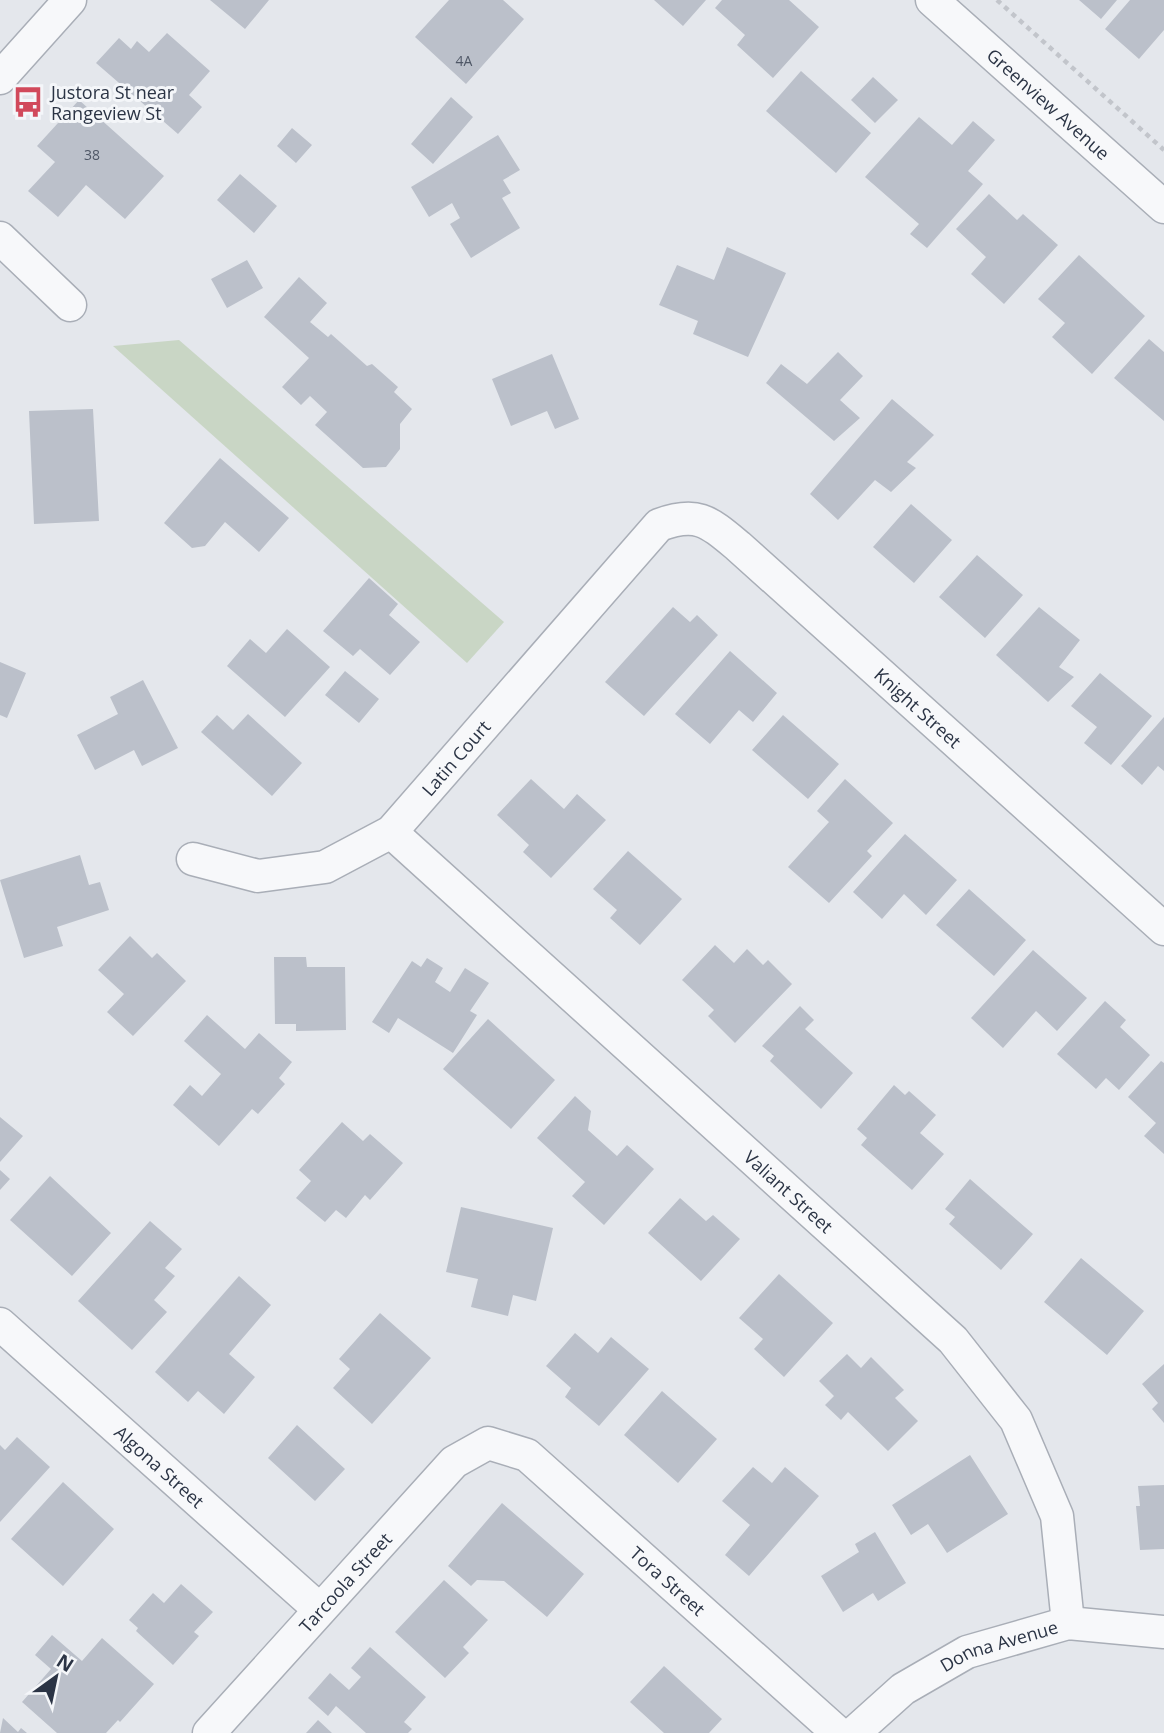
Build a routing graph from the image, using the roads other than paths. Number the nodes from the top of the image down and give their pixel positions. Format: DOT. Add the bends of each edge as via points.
graph roads {
  1 [pos="70,0"];
  2 [pos="932,0"];
  3 [pos="0,78"];
  4 [pos="1164,207"];
  5 [pos="0,238"];
  6 [pos="70,305"];
  7 [pos="659,525"];
  8 [pos="391,832"];
  9 [pos="193,859"];
  10 [pos="1164,929"];
  11 [pos="0,1324"];
  12 [pos="488,1443"];
  13 [pos="319,1609"];
  14 [pos="1068,1623"];
  15 [pos="1164,1632"];
  16 [pos="209,1733"];
  17 [pos="838,1733"];
  18 [pos="854,1733"];
  1 -- 3 [label="street"];
  2 -- 4 [label="street, Greenview Avenue"];
  5 -- 6 [label="street"];
  7 -- 8 [label="street, Latin Court"];
  7 -- 10 [label="street, Knight Street" via="681,517 702,520 726,536"];
  8 -- 9 [label="street, Latin Court" via="325,867 258,876"];
  8 -- 14 [label="street, Valiant Street" via="953,1340 1016,1420 1058,1516"];
  11 -- 13 [label="street, Algona Street"];
  12 -- 13 [label="street, Tarcoola Street" via="454,1462"];
  12 -- 17 [label="street, Tora Street" via="527,1455"];
  13 -- 16 [label="street, Tarcoola Street"];
  14 -- 15 [label="street, Donna Avenue"];
  14 -- 18 [label="street, Donna Avenue" via="967,1652 903,1689"];
}
